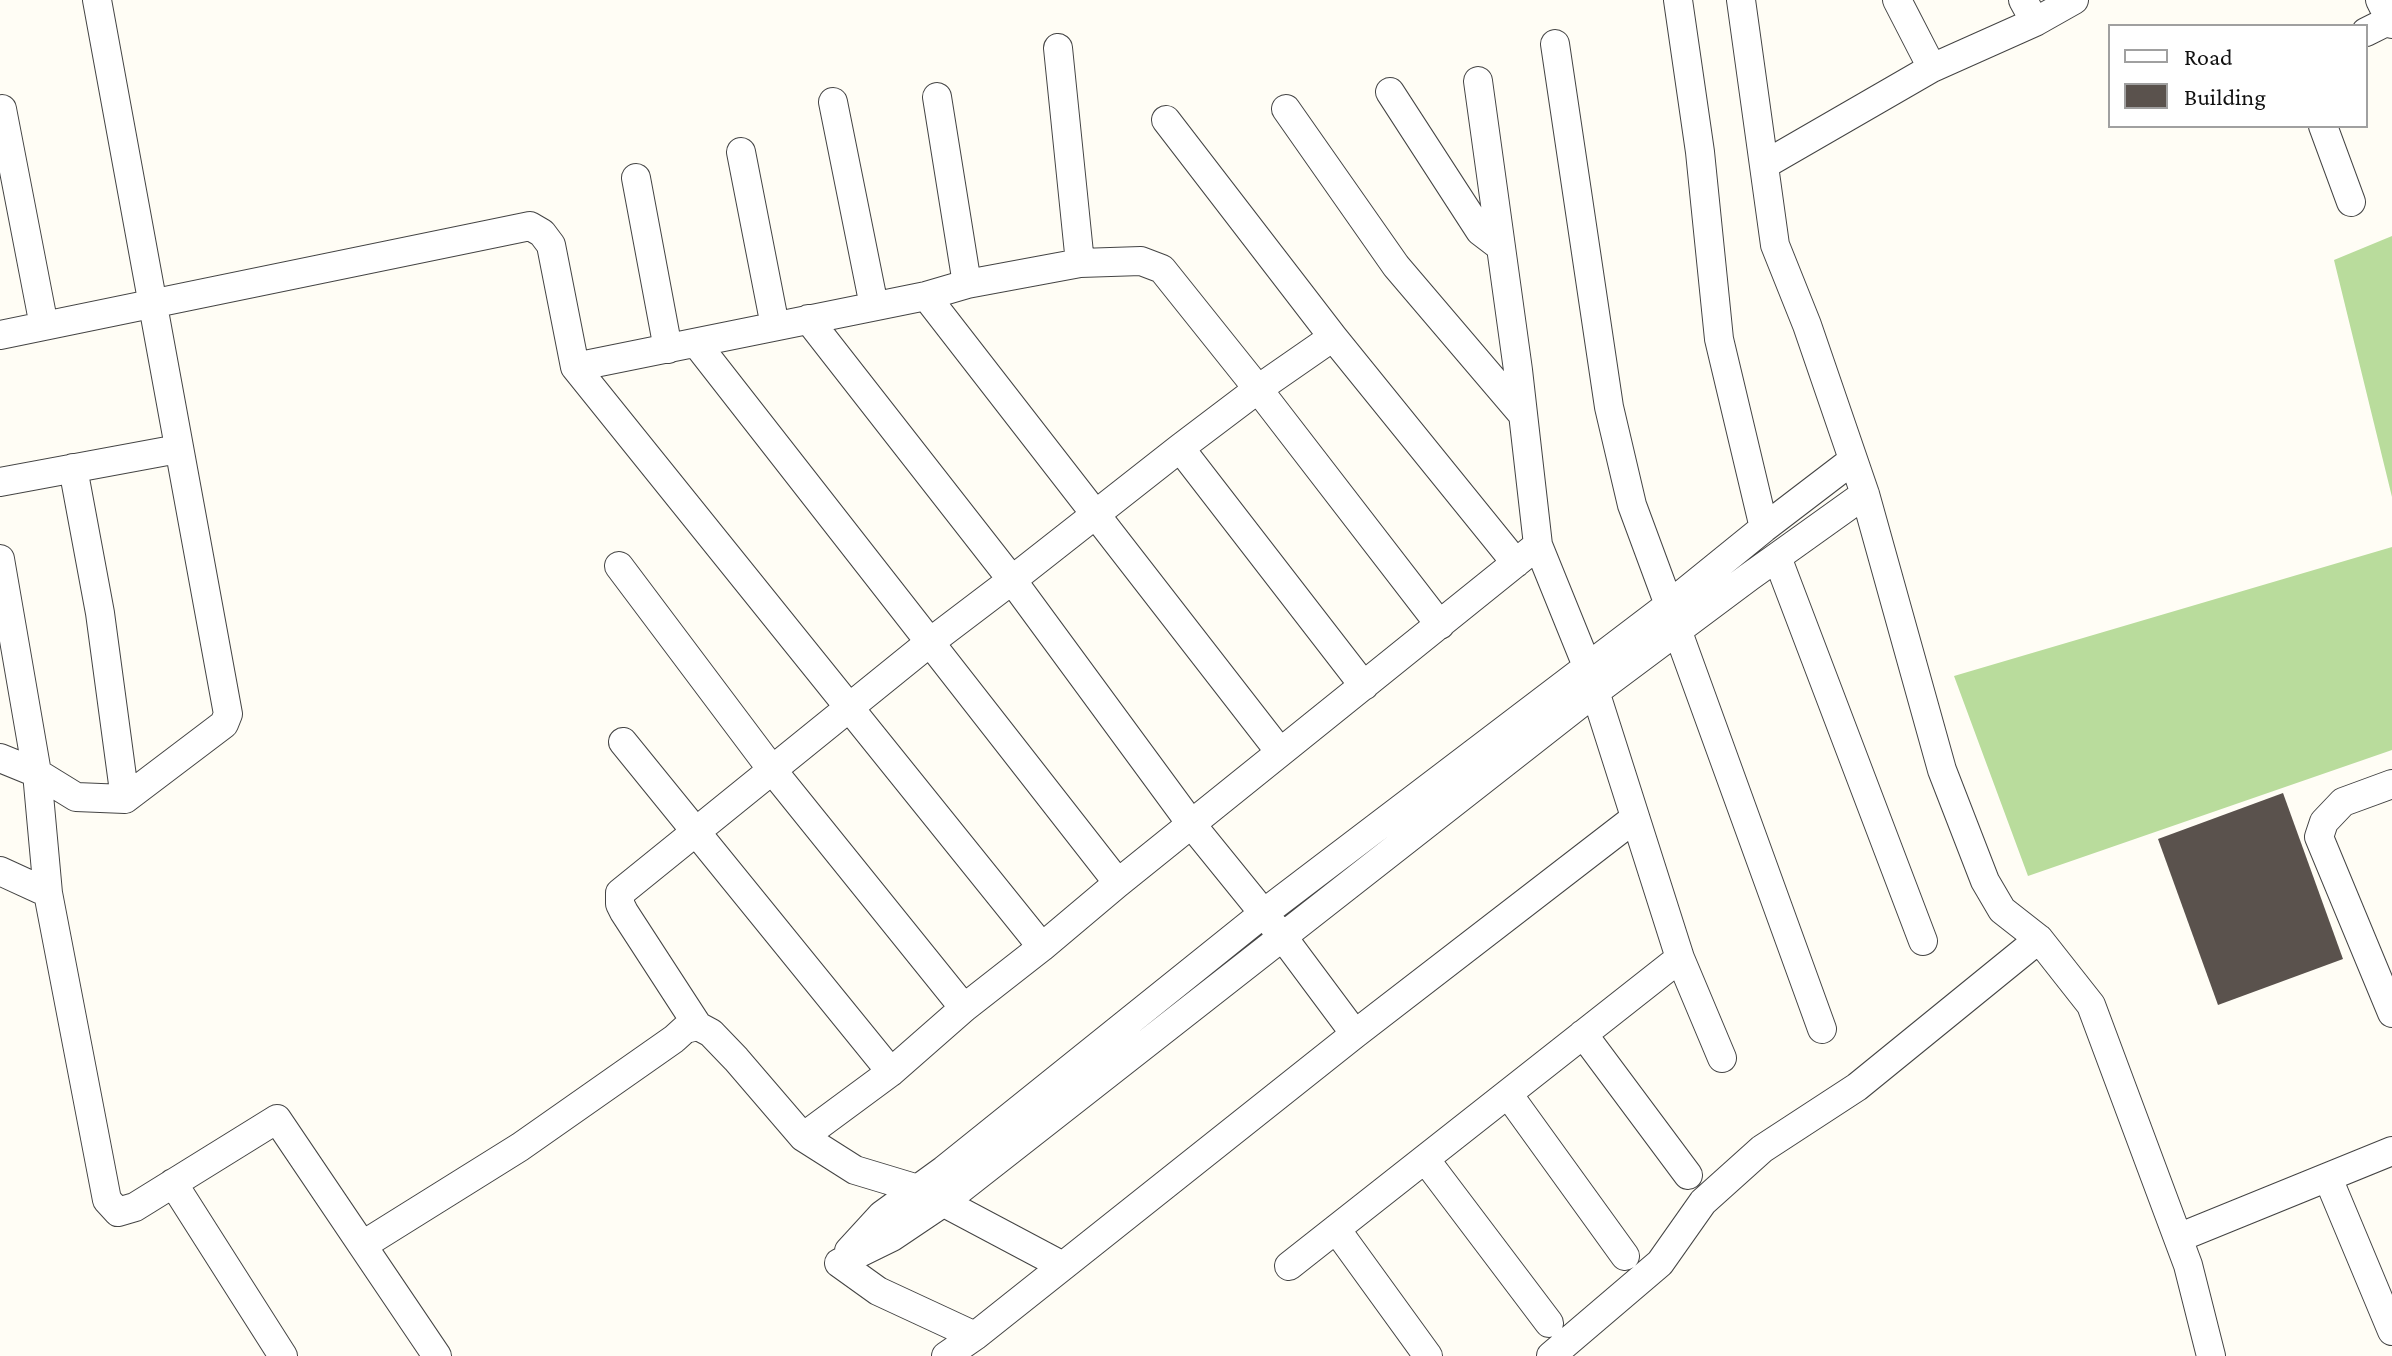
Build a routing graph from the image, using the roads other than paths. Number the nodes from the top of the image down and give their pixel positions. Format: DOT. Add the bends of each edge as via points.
graph roads {
  1 [pos="97,0"];
  2 [pos="1678,0"];
  3 [pos="1741,0"];
  4 [pos="1897,0"];
  5 [pos="2074,0"];
  6 [pos="2029,11"];
  7 [pos="1555,44"];
  8 [pos="1058,48"];
  9 [pos="1932,68"];
  10 [pos="1478,81"];
  11 [pos="1390,92"];
  12 [pos="937,97"];
  13 [pos="833,102"];
  14 [pos="2,109"];
  15 [pos="1286,109"];
  16 [pos="1166,120"];
  17 [pos="2324,128"];
  18 [pos="741,152"];
  19 [pos="1764,165"];
  20 [pos="636,178"];
  21 [pos="2351,202"];
  22 [pos="1501,247"];
  23 [pos="1080,263"];
  24 [pos="967,284"];
  25 [pos="926,296"];
  26 [pos="151,305"];
  27 [pos="874,306"];
  28 [pos="808,319"];
  29 [pos="44,326"];
  30 [pos="775,326"];
  31 [pos="0,335"];
  32 [pos="1333,337"];
  33 [pos="696,343"];
  34 [pos="668,349"];
  35 [pos="575,367"];
  36 [pos="1258,389"];
  37 [pos="1523,415"];
  38 [pos="1180,448"];
  39 [pos="178,449"];
  40 [pos="1853,460"];
  41 [pos="73,468"];
  42 [pos="0,482"];
  43 [pos="1865,494"];
  44 [pos="1094,515"];
  45 [pos="1764,528"];
  46 [pos="1538,545"];
  47 [pos="1777,557"];
  48 [pos="0,559"];
  49 [pos="1516,563"];
  50 [pos="619,566"];
  51 [pos="1012,580"];
  52 [pos="1669,605"];
  53 [pos="1440,625"];
  54 [pos="1678,632"];
  55 [pos="929,643"];
  56 [pos="1591,679"];
  57 [pos="1364,686"];
  58 [pos="850,707"];
  59 [pos="623,742"];
  60 [pos="1280,752"];
  61 [pos="0,758"];
  62 [pos="773,771"];
  63 [pos="37,773"];
  64 [pos="2392,784"];
  65 [pos="125,799"];
  66 [pos="1635,818"];
  67 [pos="1192,825"];
  68 [pos="695,831"];
  69 [pos="0,871"];
  70 [pos="1118,883"];
  71 [pos="48,893"];
  72 [pos="1264,913"];
  73 [pos="1282,936"];
  74 [pos="2039,939"];
  75 [pos="1923,941"];
  76 [pos="1042,947"];
  77 [pos="1680,958"];
  78 [pos="964,1008"];
  79 [pos="2392,1013"];
  80 [pos="698,1026"];
  81 [pos="1822,1029"];
  82 [pos="1355,1034"];
  83 [pos="1583,1034"];
  84 [pos="1722,1058"];
  85 [pos="891,1072"];
  86 [pos="1508,1094"];
  87 [pos="803,1137"];
  88 [pos="2392,1151"];
  89 [pos="1425,1159"];
  90 [pos="1688,1175"];
  91 [pos="2328,1178"];
  92 [pos="173,1183"];
  93 [pos="918,1189"];
  94 [pos="944,1202"];
  95 [pos="1336,1229"];
  96 [pos="2178,1238"];
  97 [pos="363,1245"];
  98 [pos="1625,1256"];
  99 [pos="839,1263"];
  100 [pos="1063,1266"];
  101 [pos="1289,1266"];
  102 [pos="1549,1323"];
  103 [pos="2392,1331"];
  104 [pos="975,1336"];
  105 [pos="283,1356"];
  106 [pos="437,1356"];
  107 [pos="946,1356"];
  108 [pos="1428,1356"];
  109 [pos="1551,1356"];
  110 [pos="2211,1356"];
  1 -- 26 [label="street"];
  2 -- 45 [label="street" via="1719,339"];
  3 -- 19 [label="street"];
  4 -- 9 [label="street"];
  5 -- 6 [label="street"];
  6 -- 9 [label="street"];
  7 -- 52 [label="street" via="1609,407 1632,505"];
  8 -- 23 [label="street"];
  9 -- 19 [label="street"];
  10 -- 22 [label="street"];
  11 -- 22 [label="street" via="1480,231"];
  12 -- 24 [label="street"];
  13 -- 27 [label="street"];
  14 -- 29 [label="street"];
  15 -- 37 [label="street" via="1396,266"];
  16 -- 32 [label="street"];
  17 -- 21 [label="street"];
  18 -- 30 [label="street"];
  19 -- 40 [label="street" via="1775,245"];
  20 -- 34 [label="street"];
  22 -- 37 [label="street"];
  23 -- 24 [label="street"];
  23 -- 36 [label="street" via="1141,261 1162,269"];
  24 -- 25 [label="street"];
  25 -- 27 [label="street"];
  25 -- 44 [label="street"];
  26 -- 29 [label="street"];
  26 -- 35 [label="street" via="530,226 551,245"];
  26 -- 39 [label="street"];
  27 -- 28 [label="street"];
  28 -- 30 [label="street"];
  28 -- 51 [label="street"];
  29 -- 31 [label="street"];
  30 -- 33 [label="street"];
  32 -- 36 [label="street"];
  32 -- 49 [label="street"];
  33 -- 34 [label="street"];
  33 -- 55 [label="street"];
  34 -- 35 [label="street"];
  35 -- 58 [label="street"];
  36 -- 38 [label="street"];
  36 -- 53 [label="street"];
  37 -- 46 [label="street"];
  38 -- 44 [label="street"];
  38 -- 57 [label="street"];
  39 -- 41 [label="street"];
  39 -- 65 [label="street" via="228,714 224,724"];
  40 -- 43 [label="street"];
  40 -- 45 [label="street"];
  41 -- 42 [label="street"];
  41 -- 65 [label="street" via="100,613"];
  43 -- 47 [label="street"];
  43 -- 74 [label="street" via="1942,770 1985,881 2002,910"];
  44 -- 51 [label="street"];
  44 -- 60 [label="street"];
  45 -- 52 [label="street"];
  46 -- 49 [label="street"];
  46 -- 56 [label="street"];
  47 -- 54 [label="street"];
  47 -- 75 [label="street"];
  48 -- 63 [label="street"];
  49 -- 53 [label="street"];
  50 -- 62 [label="street"];
  51 -- 55 [label="street"];
  51 -- 67 [label="street"];
  52 -- 56 [label="street"];
  53 -- 57 [label="street"];
  54 -- 56 [label="street"];
  54 -- 81 [label="street"];
  55 -- 58 [label="street"];
  55 -- 70 [label="street"];
  56 -- 66 [label="street"];
  56 -- 72 [label="street" via="1480,749"];
  56 -- 73 [label="street"];
  57 -- 60 [label="street"];
  58 -- 62 [label="street"];
  58 -- 76 [label="street"];
  59 -- 68 [label="street"];
  60 -- 67 [label="street"];
  61 -- 63 [label="street"];
  62 -- 68 [label="street"];
  62 -- 78 [label="street"];
  63 -- 65 [label="street" via="76,797"];
  63 -- 71 [label="street"];
  64 -- 79 [label="street" via="2343,802 2324,822 2319,837"];
  66 -- 77 [label="street"];
  66 -- 82 [label="street"];
  67 -- 70 [label="street"];
  67 -- 72 [label="street"];
  68 -- 80 [label="street" via="620,893 620,904"];
  68 -- 85 [label="street"];
  69 -- 71 [label="street"];
  70 -- 76 [label="street"];
  71 -- 92 [label="street" via="107,1200 118,1212"];
  72 -- 73 [label="street"];
  72 -- 93 [label="street"];
  73 -- 82 [label="street"];
  73 -- 94 [label="street"];
  74 -- 96 [label="street" via="2091,1005"];
  74 -- 109 [label="street" via="1857,1087 1762,1149 1703,1202 1660,1263"];
  76 -- 78 [label="street"];
  77 -- 83 [label="street"];
  77 -- 84 [label="street"];
  78 -- 85 [label="street"];
  80 -- 87 [label="street" via="736,1059"];
  80 -- 97 [label="street" via="685,1029 520,1147"];
  82 -- 100 [label="street"];
  83 -- 86 [label="street"];
  83 -- 90 [label="street"];
  85 -- 87 [label="street"];
  86 -- 89 [label="street"];
  86 -- 98 [label="street"];
  87 -- 93 [label="street" via="855,1170"];
  88 -- 91 [label="street"];
  89 -- 95 [label="street"];
  89 -- 102 [label="street"];
  91 -- 96 [label="street"];
  91 -- 103 [label="street"];
  92 -- 97 [label="street" via="277,1119"];
  92 -- 105 [label="street"];
  93 -- 94 [label="street"];
  93 -- 99 [label="street" via="882,1215"];
  94 -- 99 [label="street" via="892,1237"];
  94 -- 100 [label="street"];
  95 -- 101 [label="street"];
  95 -- 108 [label="street"];
  96 -- 110 [label="street"];
  97 -- 106 [label="street"];
  99 -- 104 [label="street" via="878,1291"];
  100 -- 104 [label="street"];
  104 -- 107 [label="street"];
}
